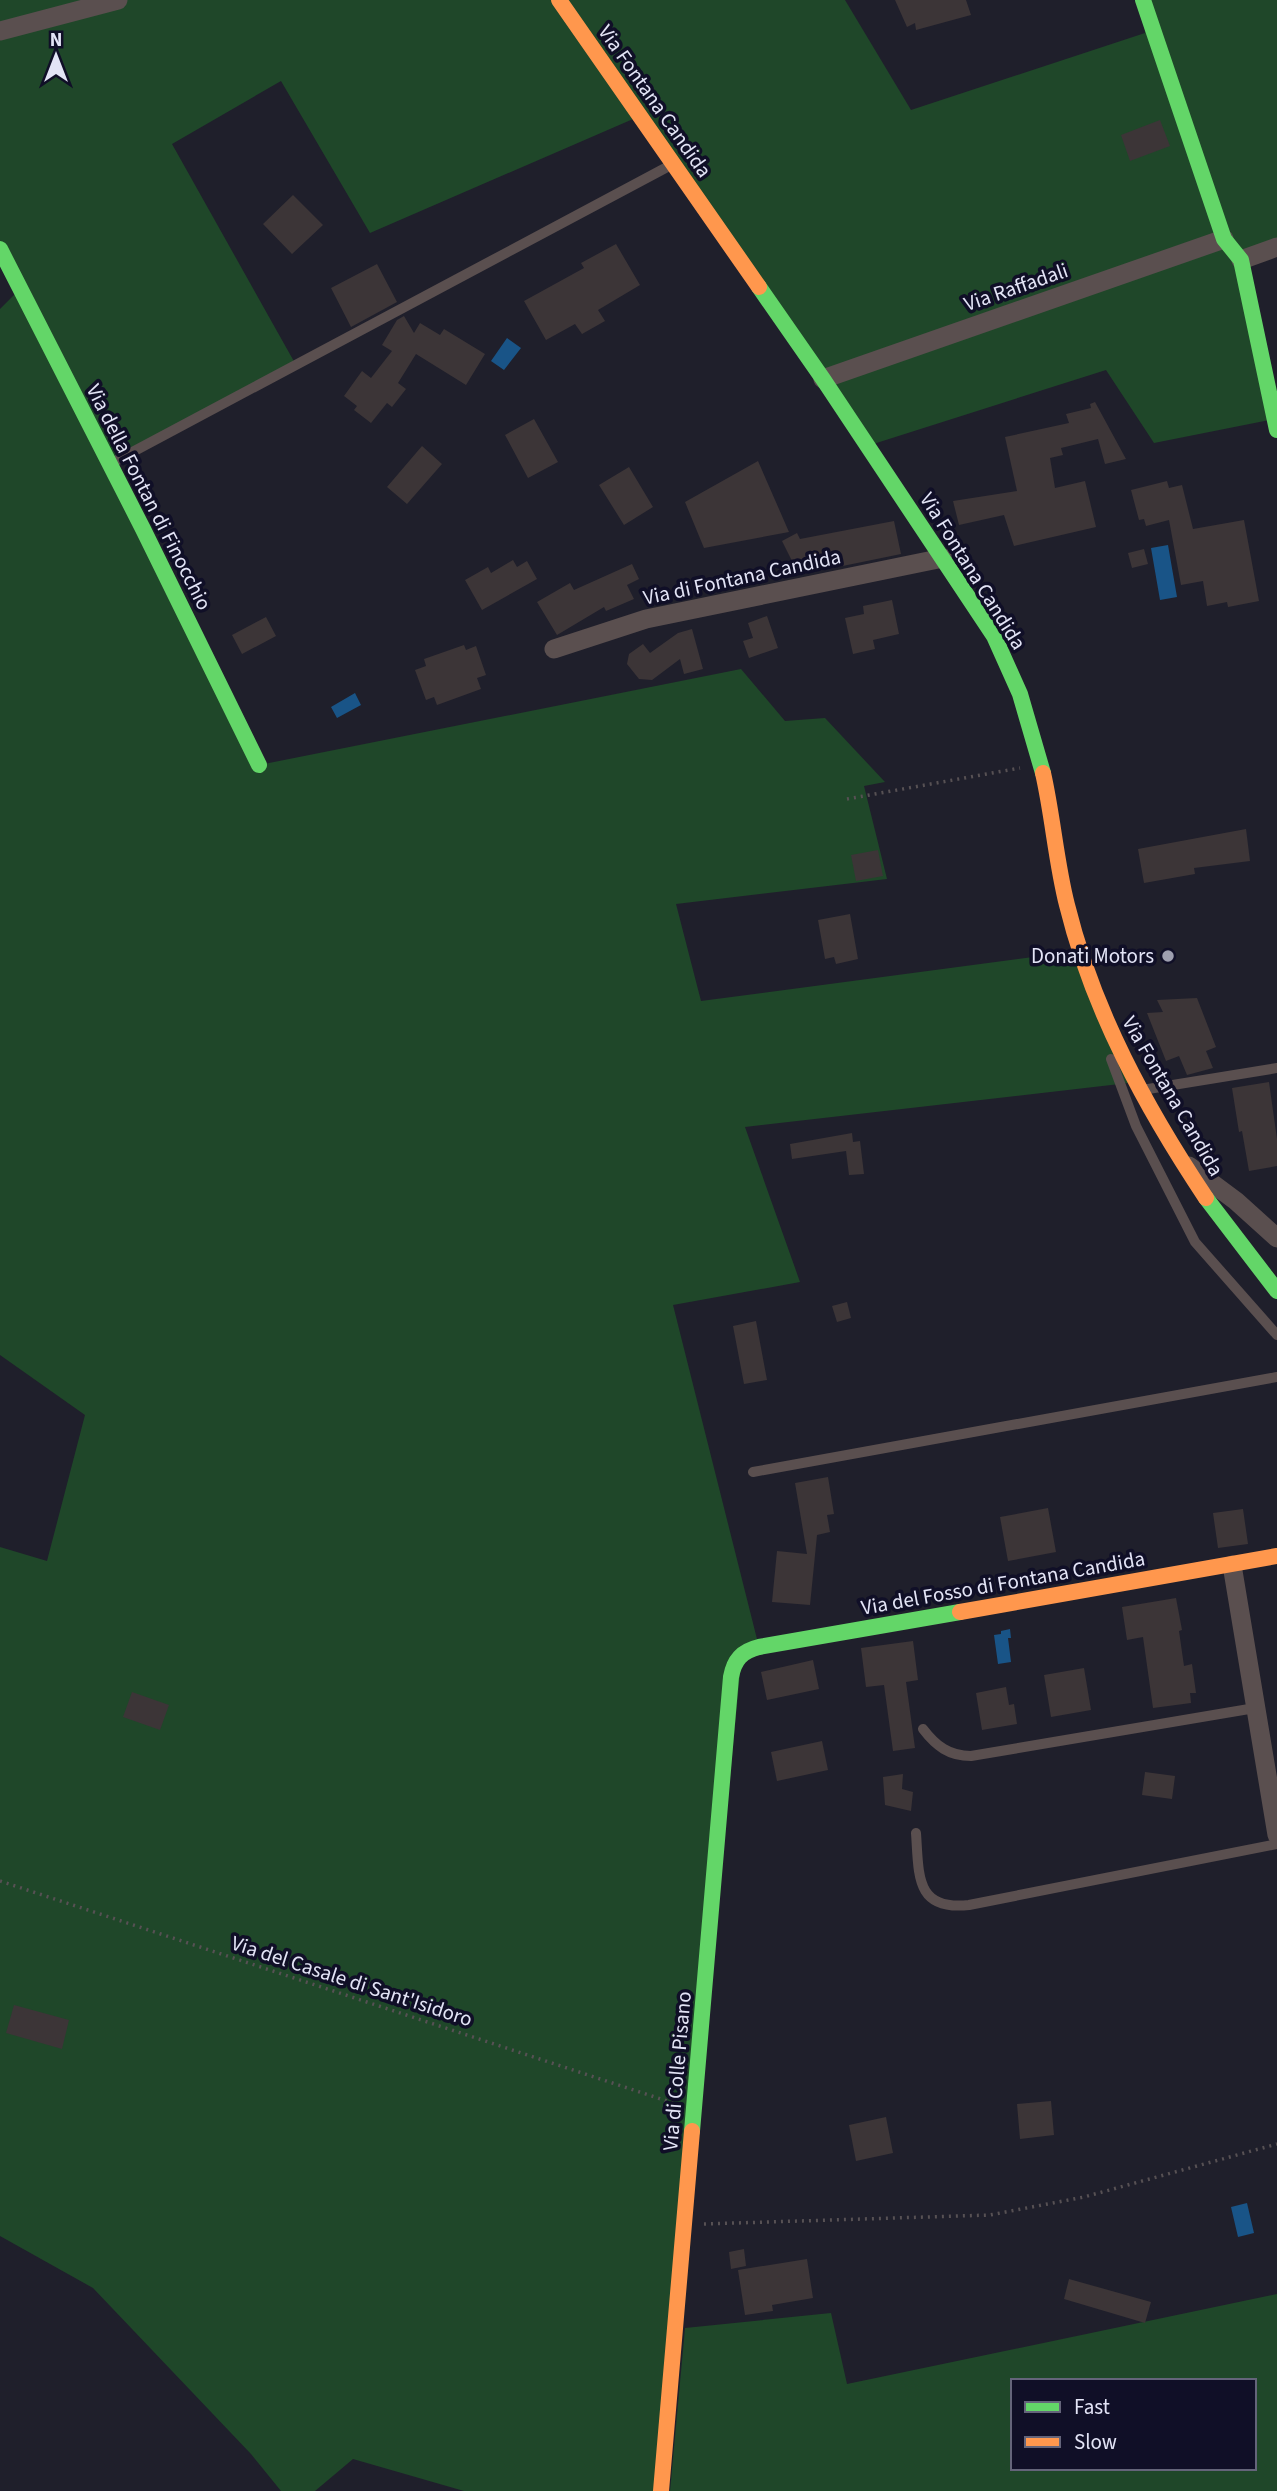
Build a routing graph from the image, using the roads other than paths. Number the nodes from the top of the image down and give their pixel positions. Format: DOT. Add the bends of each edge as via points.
graph roads {
  1 [pos="118,0"];
  2 [pos="559,0"];
  3 [pos="1143,0"];
  4 [pos="0,31"];
  5 [pos="673,164"];
  6 [pos="1224,239"];
  7 [pos="1277,247"];
  8 [pos="0,249"];
  9 [pos="1241,260"];
  10 [pos="823,379"];
  11 [pos="1277,430"];
  12 [pos="109,464"];
  13 [pos="943,558"];
  14 [pos="554,649"];
  15 [pos="259,765"];
  16 [pos="1104,1017"];
  17 [pos="1277,1068"];
  18 [pos="1142,1090"];
  19 [pos="1180,1159"];
  20 [pos="1277,1238"];
  21 [pos="1277,1291"];
  22 [pos="1277,1335"];
  23 [pos="1277,1377"];
  24 [pos="753,1472"];
  25 [pos="1277,1556"];
  26 [pos="1232,1565"];
  27 [pos="738,1657"];
  28 [pos="1255,1708"];
  29 [pos="923,1729"];
  30 [pos="916,1833"];
  31 [pos="1277,1835"];
  32 [pos="1277,1844"];
  33 [pos="661,2491"];
  1 -- 4 [label="street"];
  2 -- 5 [label="street, Via Fontana Candida"];
  3 -- 6 [label="street"];
  5 -- 10 [label="street, Via Fontana Candida"];
  5 -- 12 [label="lane"];
  6 -- 9 [label="street"];
  6 -- 10 [label="street, Via Raffadali"];
  7 -- 9 [label="street"];
  8 -- 12 [label="street, Via della Fontan di Finocchio"];
  9 -- 11 [label="street"];
  10 -- 13 [label="street, Via Fontana Candida"];
  12 -- 15 [label="street, Via della Fontan di Finocchio"];
  13 -- 14 [label="street, Via di Fontana Candida" via="660,616"];
  13 -- 16 [label="street, Via Fontana Candida" via="1004,655 1026,712 1079,951"];
  16 -- 18 [label="street, Via Fontana Candida"];
  16 -- 22 [label="lane" via="1109,1051 1129,1110 1192,1237"];
  17 -- 18 [label="lane"];
  18 -- 19 [label="street, Via Fontana Candida"];
  19 -- 20 [label="street"];
  19 -- 21 [label="street, Via Fontana Candida"];
  23 -- 24 [label="lane"];
  25 -- 26 [label="street, Via del Fosso di Fontana Candida"];
  26 -- 27 [label="street, Via del Fosso di Fontana Candida" via="759,1647"];
  26 -- 28 [label="street"];
  27 -- 33 [label="street, Via di Colle Pisano" via="730,1677"];
  28 -- 29 [label="lane" via="971,1756 945,1751"];
  28 -- 31 [label="street"];
  30 -- 32 [label="lane" via="925,1891 932,1900 952,1906"];
}
